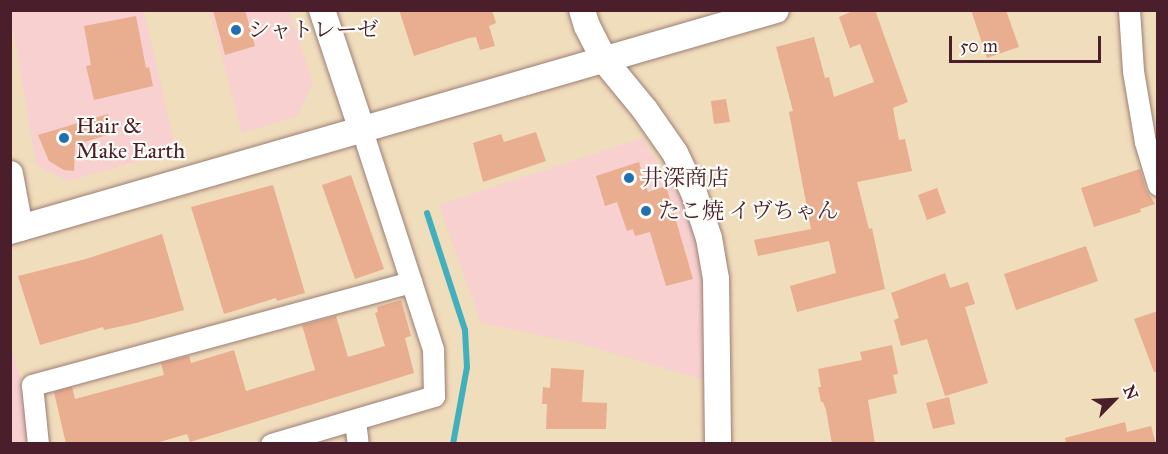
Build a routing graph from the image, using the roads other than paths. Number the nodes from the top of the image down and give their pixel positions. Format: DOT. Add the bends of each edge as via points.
graph roads {
  1 [pos="322,10"];
  2 [pos="582,10"];
  3 [pos="776,10"];
  4 [pos="1129,10"];
  5 [pos="604,60"];
  6 [pos="362,130"];
  7 [pos="10,174"];
  8 [pos="1158,185"];
  9 [pos="15,230"];
  10 [pos="411,282"];
  11 [pos="355,421"];
  12 [pos="38,444"];
  13 [pos="271,444"];
  14 [pos="358,444"];
  15 [pos="718,444"];
  1 -- 6 [label="street"];
  2 -- 5 [label="street"];
  3 -- 5 [label="street"];
  4 -- 8 [label="street" via="1145,142"];
  5 -- 6 [label="street"];
  5 -- 15 [label="street" via="675,153 710,238 716,279"];
  6 -- 9 [label="street"];
  6 -- 10 [label="street"];
  7 -- 9 [label="street"];
  10 -- 11 [label="street" via="433,349 434,396"];
  10 -- 12 [label="street" via="32,385"];
  11 -- 13 [label="street"];
  11 -- 14 [label="street"];
}
